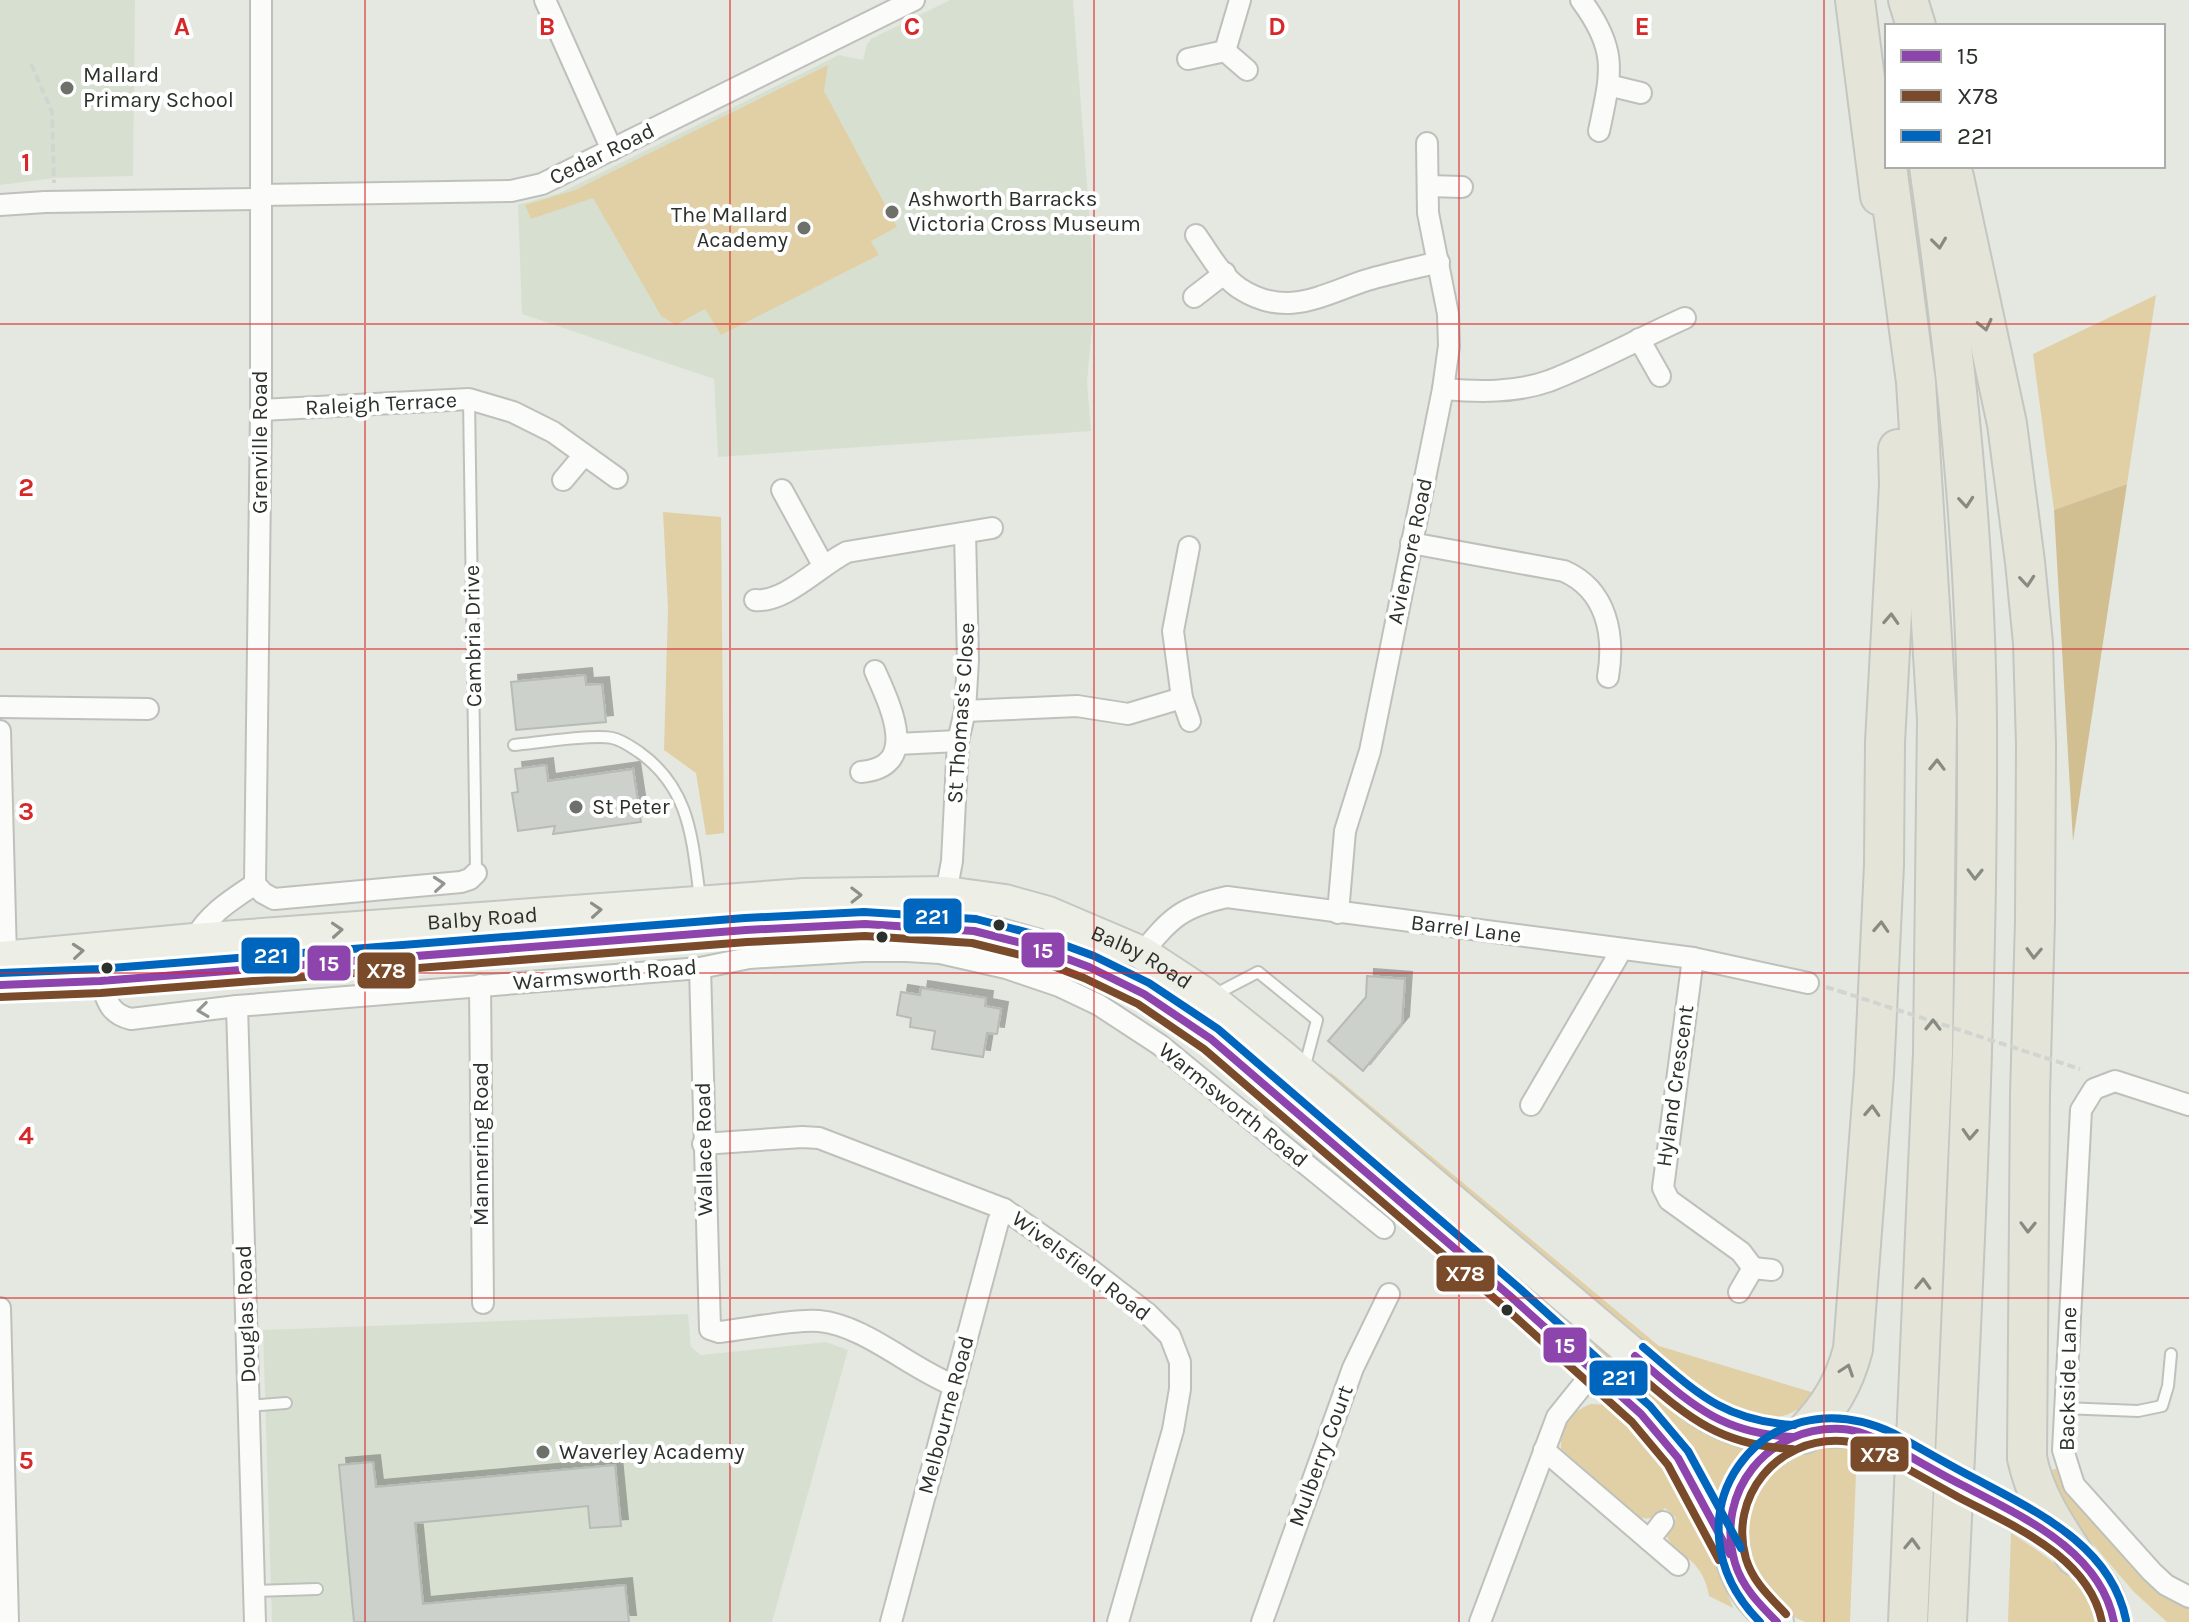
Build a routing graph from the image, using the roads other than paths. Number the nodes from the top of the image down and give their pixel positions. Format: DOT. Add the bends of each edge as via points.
graph roads {
  1 [pos="261,0"];
  2 [pos="545,0"];
  3 [pos="914,0"];
  4 [pos="1240,0"];
  5 [pos="1581,0"];
  6 [pos="1856,0"];
  7 [pos="1900,0"];
  8 [pos="1908,0"];
  9 [pos="1905,24"];
  10 [pos="1915,24"];
  11 [pos="1225,51"];
  12 [pos="1188,59"];
  13 [pos="1247,70"];
  14 [pos="1608,85"];
  15 [pos="1641,93"];
  16 [pos="1599,131"];
  17 [pos="1427,143"];
  18 [pos="612,150"];
  19 [pos="1885,153"];
  20 [pos="1888,168"];
  21 [pos="1929,168"];
  22 [pos="1952,168"];
  23 [pos="1428,186"];
  24 [pos="1462,187"];
  25 [pos="261,197"];
  26 [pos="0,205"];
  27 [pos="1196,235"];
  28 [pos="1439,262"];
  29 [pos="1225,273"];
  30 [pos="1194,297"];
  31 [pos="1685,318"];
  32 [pos="1639,339"];
  33 [pos="1660,376"];
  34 [pos="1443,389"];
  35 [pos="469,399"];
  36 [pos="261,410"];
  37 [pos="584,455"];
  38 [pos="617,478"];
  39 [pos="563,480"];
  40 [pos="782,490"];
  41 [pos="992,528"];
  42 [pos="965,533"];
  43 [pos="1411,543"];
  44 [pos="1189,547"];
  45 [pos="823,565"];
  46 [pos="755,600"];
  47 [pos="875,671"];
  48 [pos="1608,677"];
  49 [pos="1182,698"];
  50 [pos="0,707"];
  51 [pos="148,709"];
  52 [pos="965,711"];
  53 [pos="1190,721"];
  54 [pos="0,731"];
  55 [pos="958,741"];
  56 [pos="897,744"];
  57 [pos="514,745"];
  58 [pos="861,772"];
  59 [pos="476,873"];
  60 [pos="255,884"];
  61 [pos="946,893"];
  62 [pos="701,903"];
  63 [pos="1338,913"];
  64 [pos="194,940"];
  65 [pos="1622,949"];
  66 [pos="1142,953"];
  67 [pos="1693,958"];
  68 [pos="2,966"];
  69 [pos="700,968"];
  70 [pos="100,981"];
  71 [pos="1808,983"];
  72 [pos="480,985"];
  73 [pos="1209,998"];
  74 [pos="237,1006"];
  75 [pos="1303,1074"];
  76 [pos="1531,1105"];
  77 [pos="2189,1105"];
  78 [pos="703,1144"];
  79 [pos="1004,1209"];
  80 [pos="1384,1228"];
  81 [pos="1739,1292"];
  82 [pos="1389,1294"];
  83 [pos="483,1303"];
  84 [pos="0,1308"];
  85 [pos="2171,1354"];
  86 [pos="1594,1371"];
  87 [pos="953,1385"];
  88 [pos="286,1403"];
  89 [pos="249,1406"];
  90 [pos="2063,1408"];
  91 [pos="1798,1435"];
  92 [pos="1544,1450"];
  93 [pos="2,1491"];
  94 [pos="1663,1522"];
  95 [pos="1649,1540"];
  96 [pos="1730,1554"];
  97 [pos="2075,1556"];
  98 [pos="1678,1565"];
  99 [pos="317,1589"];
  100 [pos="254,1591"];
  101 [pos="2189,1597"];
  102 [pos="2110,1607"];
  103 [pos="8,1622"];
  104 [pos="255,1622"];
  105 [pos="891,1622"];
  106 [pos="1118,1622"];
  107 [pos="1262,1622"];
  108 [pos="1480,1622"];
  109 [pos="1777,1622"];
  110 [pos="1908,1622"];
  111 [pos="1947,1622"];
  112 [pos="2138,1622"];
  1 -- 25 [label="street, Grenville Road"];
  2 -- 18 [label="street"];
  3 -- 18 [label="street, Cedar Road"];
  4 -- 11 [label="street"];
  5 -- 14 [label="street" via="1605,39"];
  6 -- 19 [label="highway"];
  91 -- 6 [label="highway, one-way" via="1834,1399 1853,1349 1884,865 1899,485 1897,380"];
  7 -- 9 [label="highway"];
  8 -- 10 [label="highway"];
  11 -- 12 [label="street"];
  11 -- 13 [label="street"];
  14 -- 15 [label="street"];
  14 -- 16 [label="street"];
  17 -- 23 [label="street, Aviemore Road"];
  18 -- 25 [label="street, Cedar Road" via="542,184 511,191"];
  110 -- 20 [label="highway, one-way" via="1933,1053 1937,719 1916,382"];
  21 -- 111 [label="highway, one-way" via="1968,525 1977,726 1973,1064"];
  22 -- 97 [label="highway, one-way" via="2007,424 2033,643 2035,921 2026,1448 2036,1492"];
  23 -- 24 [label="street"];
  23 -- 28 [label="street, Aviemore Road"];
  25 -- 26 [label="street, Cedar Road"];
  25 -- 36 [label="street, Grenville Road"];
  27 -- 29 [label="street"];
  28 -- 29 [label="street" via="1307,303 1270,301 1237,287"];
  28 -- 34 [label="street, Aviemore Road" via="1448,314"];
  29 -- 30 [label="street"];
  31 -- 32 [label="street"];
  32 -- 33 [label="street"];
  32 -- 34 [label="street" via="1547,382 1479,393"];
  34 -- 43 [label="street, Aviemore Road"];
  35 -- 36 [label="street, Raleigh Terrace"];
  35 -- 37 [label="street, Raleigh Terrace" via="513,412"];
  35 -- 59 [label="lane, Cambria Drive"];
  36 -- 60 [label="street, Grenville Road"];
  37 -- 38 [label="street, Raleigh Terrace"];
  37 -- 39 [label="street"];
  40 -- 45 [label="street"];
  41 -- 42 [label="street"];
  42 -- 45 [label="street" via="867,547"];
  42 -- 52 [label="street, St Thomas's Close"];
  43 -- 48 [label="street" via="1578,578 1605,614 1610,631"];
  43 -- 63 [label="street, Aviemore Road" via="1370,751 1345,831"];
  44 -- 49 [label="street" via="1173,631"];
  45 -- 46 [label="street" via="788,592"];
  47 -- 56 [label="street" via="890,705"];
  49 -- 52 [label="street" via="1128,714 1077,706"];
  49 -- 53 [label="street"];
  50 -- 51 [label="street"];
  52 -- 55 [label="street, St Thomas's Close"];
  54 -- 68 [label="street"];
  55 -- 56 [label="street"];
  55 -- 61 [label="street, St Thomas's Close"];
  56 -- 58 [label="street" via="885,765"];
  57 -- 62 [label="lane" via="610,737 652,761 674,785 685,813"];
  60 -- 59 [label="street, one-way" via="274,899 461,882"];
  60 -- 64 [label="street" via="215,912"];
  62 -- 61 [label="main road, Balby Road, one-way"];
  61 -- 66 [label="main road, Balby Road" via="1048,913"];
  64 -- 62 [label="main road, Balby Road, one-way"];
  63 -- 65 [label="street, Barrel Lane"];
  63 -- 66 [label="street, Barrel Lane" via="1227,897 1177,914"];
  68 -- 64 [label="main road, Balby Road, one-way"];
  65 -- 67 [label="street, Barrel Lane"];
  65 -- 76 [label="street"];
  66 -- 73 [label="main road, Balby Road"];
  67 -- 71 [label="street, Barrel Lane"];
  67 -- 81 [label="street, Hyland Crescent" via="1663,1188 1669,1200 1763,1269"];
  68 -- 70 [label="main road, Balby Road"];
  69 -- 72 [label="street, Warmsworth Road"];
  69 -- 78 [label="street, Wallace Road"];
  69 -- 80 [label="street, Warmsworth Road" via="749,958 907,951 1006,968 1059,986 1160,1045"];
  74 -- 70 [label="street, Warmsworth Road, one-way" via="131,1019 111,1010"];
  70 -- 86 [label="main road, Balby Road" via="770,928 910,925 974,931 1089,967 1144,994 1211,1039"];
  72 -- 74 [label="street, Warmsworth Road"];
  72 -- 83 [label="street, Mannering Road"];
  73 -- 75 [label="main road, Balby Road"];
  73 -- 75 [label="lane" via="1258,972 1317,1020"];
  74 -- 89 [label="street, Douglas Road"];
  75 -- 91 [label="main road, Balby Road" via="1698,1409 1750,1434"];
  77 -- 90 [label="street, Backside Lane" via="2115,1081 2094,1089 2081,1110"];
  78 -- 79 [label="street, Wivelsfield Road" via="819,1138"];
  78 -- 87 [label="street, Wallace Road" via="710,1329 817,1321 838,1325"];
  79 -- 87 [label="street, Melbourne Road"];
  79 -- 106 [label="street, Wivelsfield Road" via="1148,1314 1170,1336 1180,1362 1173,1430"];
  82 -- 107 [label="street, Mulberry Court" via="1353,1368"];
  84 -- 93 [label="street"];
  85 -- 90 [label="lane" via="2162,1406 2138,1411"];
  86 -- 92 [label="street" via="1557,1417"];
  86 -- 96 [label="main road, Balby Road" via="1678,1458"];
  87 -- 105 [label="street, Melbourne Road"];
  88 -- 89 [label="lane"];
  89 -- 100 [label="street, Douglas Road"];
  90 -- 101 [label="street, Backside Lane" via="2063,1450 2074,1485 2152,1572"];
  91 -- 96 [label="main road" via="1759,1460 1746,1476 1730,1513"];
  91 -- 97 [label="main road, Balby Road, bridge" via="1839,1429 1874,1437 2035,1525"];
  92 -- 95 [label="street"];
  92 -- 108 [label="street"];
  93 -- 103 [label="street"];
  94 -- 95 [label="street"];
  95 -- 98 [label="street"];
  96 -- 109 [label="main road, Balby Road" via="1747,1594"];
  97 -- 102 [label="main road, Balby Road" via="2092,1573"];
  99 -- 100 [label="lane"];
  100 -- 104 [label="street, Douglas Road"];
  102 -- 112 [label="main road, Balby Road"];
}
